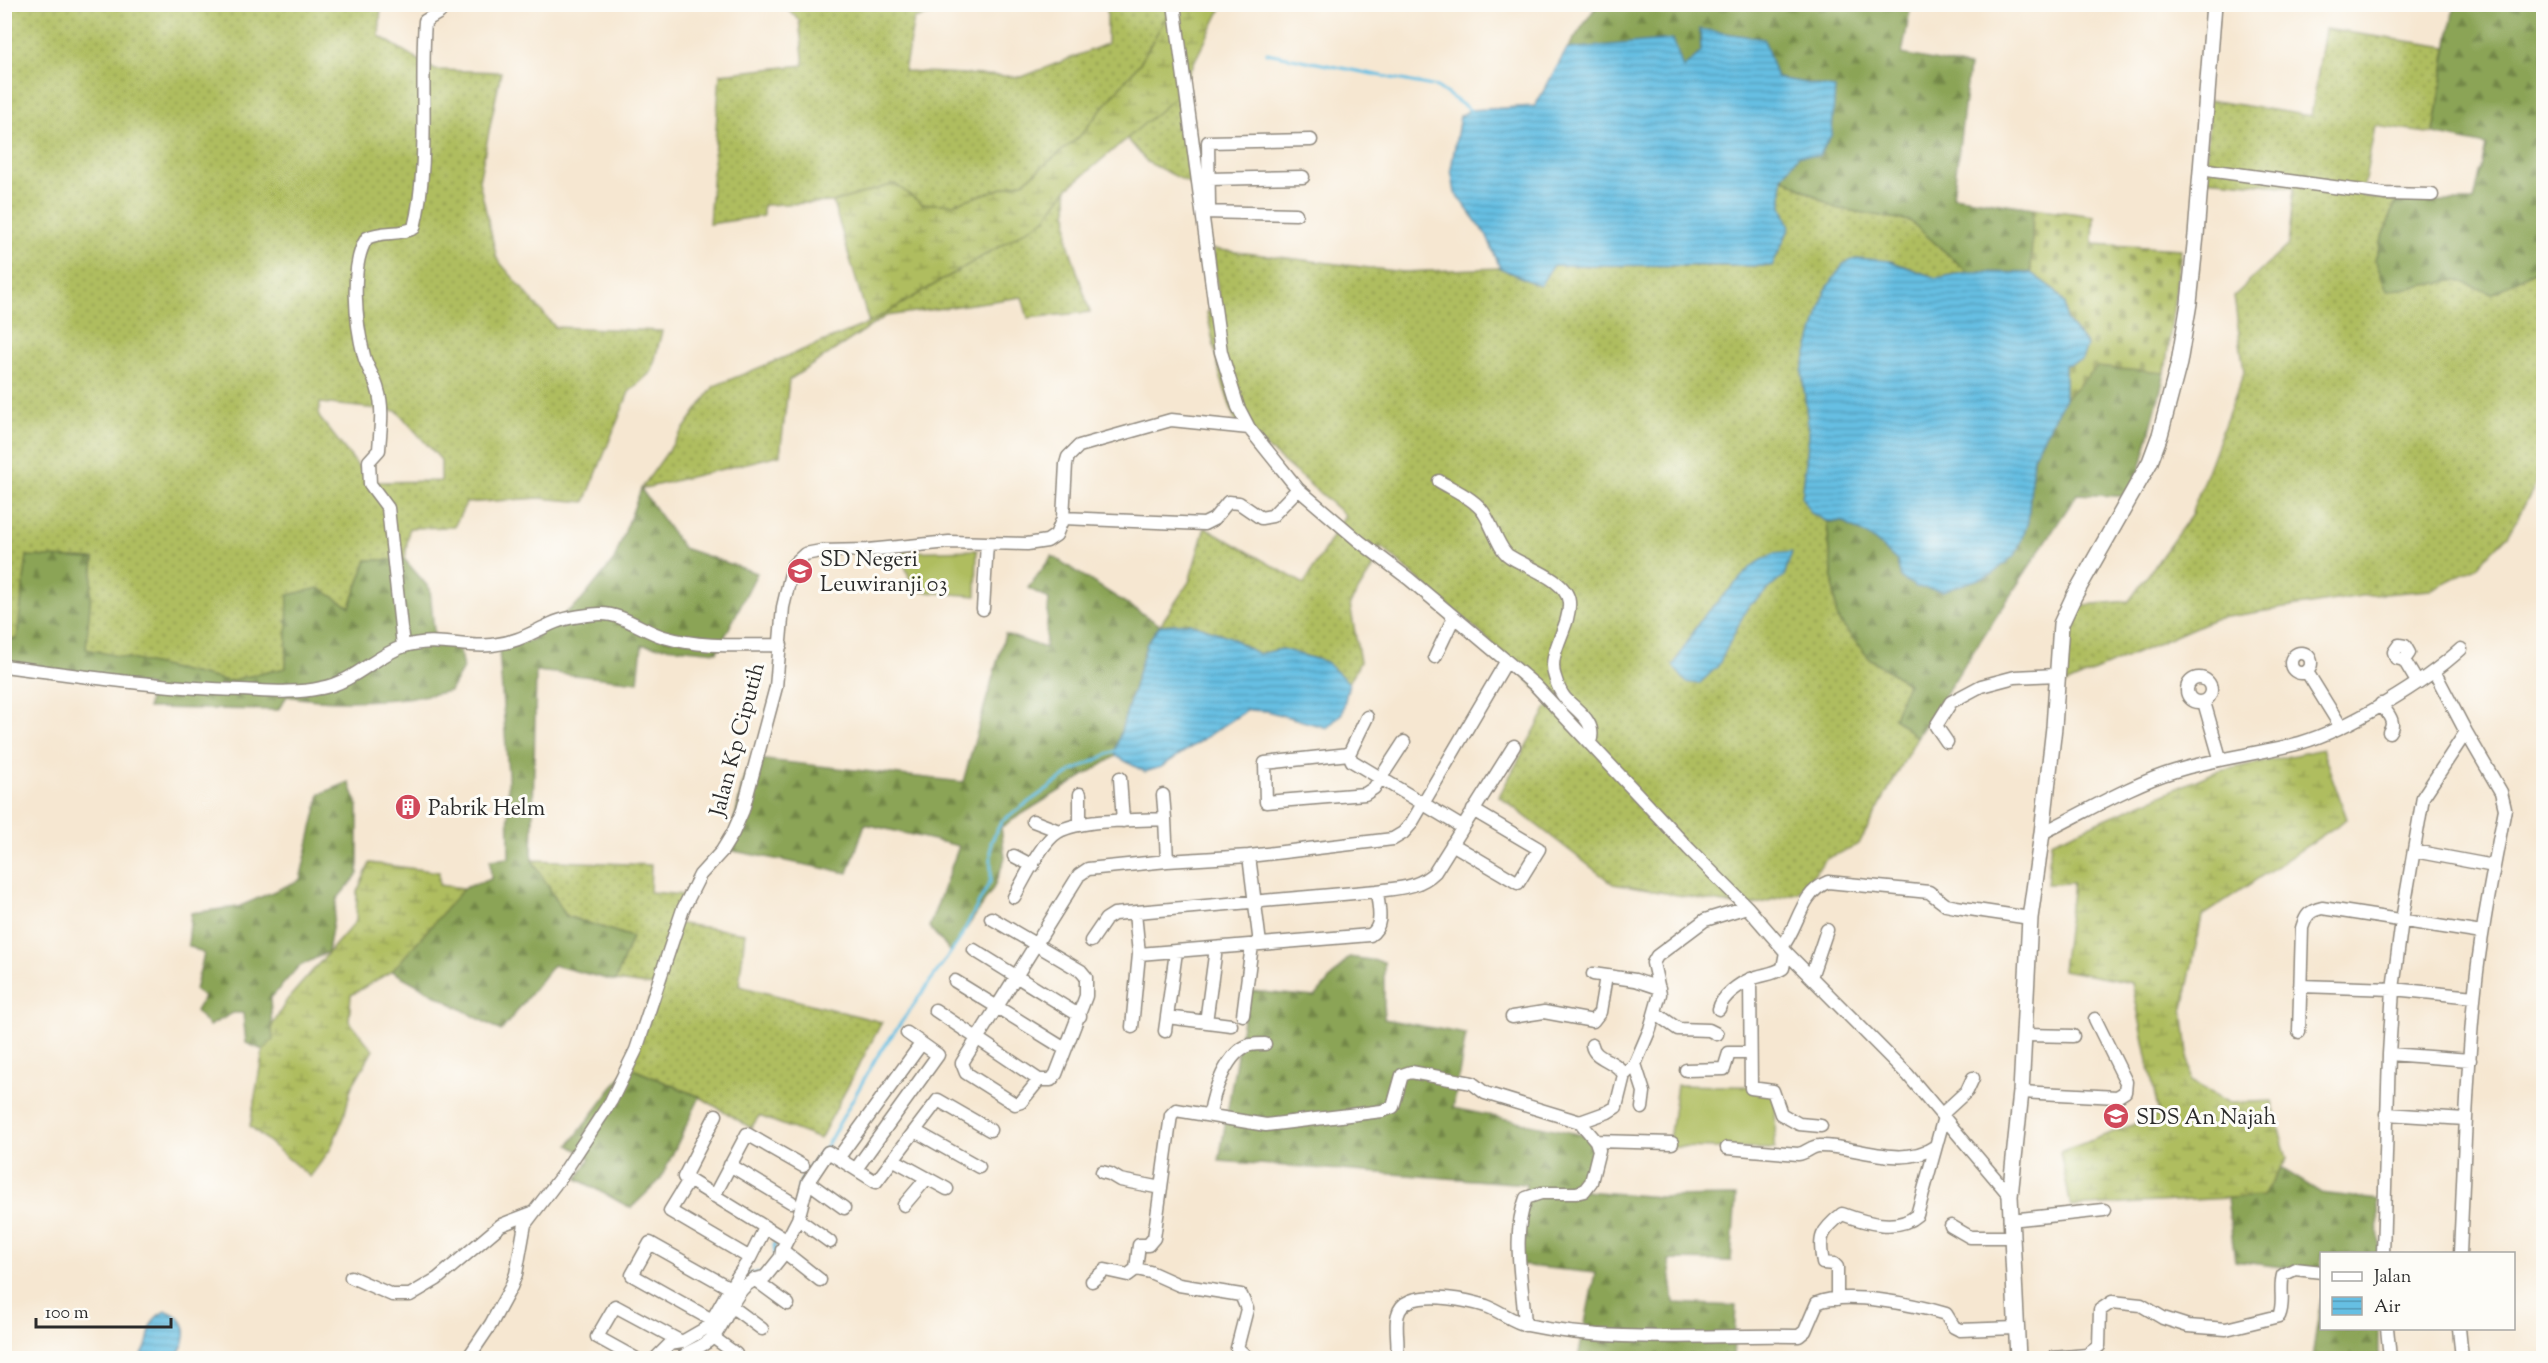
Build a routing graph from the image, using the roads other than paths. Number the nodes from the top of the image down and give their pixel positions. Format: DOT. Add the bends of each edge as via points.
graph roads {
  1 [pos="442,4"];
  2 [pos="1174,4"];
  3 [pos="2214,4"];
  4 [pos="1311,140"];
  5 [pos="2200,169"];
  6 [pos="1303,177"];
  7 [pos="1209,179"];
  8 [pos="2432,195"];
  9 [pos="1206,212"];
  10 [pos="1296,214"];
  11 [pos="1249,428"];
  12 [pos="1439,481"];
  13 [pos="1298,489"];
  14 [pos="1064,518"];
  15 [pos="987,543"];
  16 [pos="983,609"];
  17 [pos="1454,617"];
  18 [pos="781,645"];
  19 [pos="404,646"];
  20 [pos="2461,649"];
  21 [pos="1435,657"];
  22 [pos="2404,660"];
  23 [pos="1506,662"];
  24 [pos="4,666"];
  25 [pos="2434,671"];
  26 [pos="2307,672"];
  27 [pos="2057,675"];
  28 [pos="2417,682"];
  29 [pos="2204,702"];
  30 [pos="2381,704"];
  31 [pos="1367,717"];
  32 [pos="2341,727"];
  33 [pos="2389,732"];
  34 [pos="2466,732"];
  35 [pos="1404,742"];
  36 [pos="1590,742"];
  37 [pos="1947,742"];
  38 [pos="1514,746"];
  39 [pos="1349,754"];
  40 [pos="2220,758"];
  41 [pos="1120,778"];
  42 [pos="1380,779"];
  43 [pos="1080,794"];
  44 [pos="1163,795"];
  45 [pos="1422,802"];
  46 [pos="1473,810"];
  47 [pos="1165,819"];
  48 [pos="1033,821"];
  49 [pos="1123,821"];
  50 [pos="1080,825"];
  51 [pos="1462,827"];
  52 [pos="1059,831"];
  53 [pos="2042,833"];
  54 [pos="1452,844"];
  55 [pos="2414,851"];
  56 [pos="1014,856"];
  57 [pos="1250,856"];
  58 [pos="1167,861"];
  59 [pos="1033,866"];
  60 [pos="2494,866"];
  61 [pos="1377,891"];
  62 [pos="1014,897"];
  63 [pos="1256,902"];
  64 [pos="1747,907"];
  65 [pos="1135,913"];
  66 [pos="991,918"];
  67 [pos="2030,918"];
  68 [pos="2402,920"];
  69 [pos="1827,930"];
  70 [pos="2482,933"];
  71 [pos="1091,941"];
  72 [pos="1034,945"];
  73 [pos="1256,945"];
  74 [pos="1216,948"];
  75 [pos="974,950"];
  76 [pos="1784,950"];
  77 [pos="1176,952"];
  78 [pos="1139,954"];
  79 [pos="1593,974"];
  80 [pos="1606,976"];
  81 [pos="1811,977"];
  82 [pos="1016,978"];
  83 [pos="1750,979"];
  84 [pos="955,981"];
  85 [pos="2300,986"];
  86 [pos="1659,988"];
  87 [pos="2393,989"];
  88 [pos="2474,997"];
  89 [pos="997,1007"];
  90 [pos="1719,1009"];
  91 [pos="934,1010"];
  92 [pos="1654,1013"];
  93 [pos="1243,1015"];
  94 [pos="1080,1016"];
  95 [pos="1167,1017"];
  96 [pos="1512,1017"];
  97 [pos="2095,1019"];
  98 [pos="1206,1022"];
  99 [pos="1231,1025"];
  100 [pos="1132,1028"];
  101 [pos="1165,1031"];
  102 [pos="2299,1032"];
  103 [pos="907,1033"];
  104 [pos="1717,1034"];
  105 [pos="2024,1035"];
  106 [pos="2073,1036"];
  107 [pos="976,1038"];
  108 [pos="921,1044"];
  109 [pos="1265,1044"];
  110 [pos="1592,1045"];
  111 [pos="1065,1049"];
  112 [pos="1750,1053"];
  113 [pos="2389,1054"];
  114 [pos="2470,1060"];
  115 [pos="1635,1065"];
  116 [pos="1686,1070"];
  117 [pos="1624,1075"];
  118 [pos="1973,1078"];
  119 [pos="1039,1080"];
  120 [pos="2021,1092"];
  121 [pos="1642,1107"];
  122 [pos="1210,1114"];
  123 [pos="2386,1114"];
  124 [pos="716,1116"];
  125 [pos="1943,1116"];
  126 [pos="2465,1119"];
  127 [pos="1580,1122"];
  128 [pos="1821,1126"];
  129 [pos="990,1130"];
  130 [pos="915,1131"];
  131 [pos="1596,1141"];
  132 [pos="1672,1143"];
  133 [pos="1936,1146"];
  134 [pos="1727,1148"];
  135 [pos="839,1157"];
  136 [pos="894,1160"];
  137 [pos="730,1165"];
  138 [pos="803,1166"];
  139 [pos="979,1167"];
  140 [pos="856,1169"];
  141 [pos="1102,1173"];
  142 [pos="927,1178"];
  143 [pos="688,1180"];
  144 [pos="808,1182"];
  145 [pos="1161,1188"];
  146 [pos="947,1189"];
  147 [pos="714,1196"];
  148 [pos="2010,1196"];
  149 [pos="791,1202"];
  150 [pos="904,1205"];
  151 [pos="844,1208"];
  152 [pos="2104,1210"];
  153 [pos="532,1213"];
  154 [pos="798,1219"];
  155 [pos="2010,1220"];
  156 [pos="1951,1226"];
  157 [pos="765,1228"];
  158 [pos="2011,1237"];
  159 [pos="782,1242"];
  160 [pos="830,1242"];
  161 [pos="2383,1252"];
  162 [pos="2460,1252"];
  163 [pos="750,1258"];
  164 [pos="1136,1269"];
  165 [pos="2320,1272"];
  166 [pos="351,1277"];
  167 [pos="754,1278"];
  168 [pos="820,1280"];
  169 [pos="1092,1281"];
  170 [pos="730,1288"];
  171 [pos="1837,1299"];
  172 [pos="788,1304"];
  173 [pos="730,1306"];
  174 [pos="712,1320"];
  175 [pos="1525,1325"];
  176 [pos="2016,1328"];
  177 [pos="762,1329"];
  178 [pos="2387,1330"];
  179 [pos="2459,1330"];
  180 [pos="714,1338"];
  181 [pos="687,1351"];
  182 [pos="736,1354"];
  183 [pos="2088,1357"];
  184 [pos="468,1359"];
  185 [pos="635,1359"];
  186 [pos="656,1359"];
  187 [pos="1248,1359"];
  188 [pos="1396,1359"];
  189 [pos="2018,1359"];
  190 [pos="2053,1359"];
  191 [pos="2390,1359"];
  192 [pos="2462,1359"];
  1 -- 19 [label="street" via="440,12 425,21 422,157 414,228 367,238 358,262 356,311 364,358 381,406 379,450 369,461 369,484 388,508"];
  2 -- 9 [label="street"];
  3 -- 5 [label="main road"];
  4 -- 7 [label="street" via="1208,142"];
  5 -- 8 [label="street" via="2385,194"];
  5 -- 27 [label="main road" via="2189,303 2179,363 2160,435 2150,462 2061,624"];
  6 -- 7 [label="street"];
  7 -- 9 [label="street"];
  9 -- 10 [label="street"];
  9 -- 11 [label="street" via="1221,352 1238,407"];
  11 -- 13 [label="street"];
  11 -- 14 [label="street" via="1171,420 1079,446 1066,464"];
  12 -- 36 [label="street" via="1479,506 1506,555 1551,578 1564,590 1569,599 1568,617 1554,658 1553,675 1563,696 1592,727"];
  13 -- 14 [label="street" via="1272,516 1262,518 1239,503 1228,502 1214,519 1197,525"];
  13 -- 17 [label="street"];
  14 -- 15 [label="street, Jalan Kp Ciputih" via="1056,535 1047,541"];
  15 -- 16 [label="street"];
  15 -- 18 [label="street, Jalan Kp Ciputih" via="949,542 805,554 793,566 789,578"];
  17 -- 21 [label="street"];
  17 -- 23 [label="street"];
  18 -- 19 [label="street" via="706,645 663,637 604,614 553,623 522,640 490,645 444,641"];
  18 -- 153 [label="street, Jalan Kp Ciputih" via="776,687 743,810 733,833 700,875 683,909 636,1050 611,1101"];
  19 -- 24 [label="street" via="342,681 297,692 199,688"];
  20 -- 25 [label="street"];
  22 -- 28 [label="street"];
  23 -- 36 [label="street" via="1535,685"];
  23 -- 45 [label="street"];
  25 -- 28 [label="street"];
  25 -- 34 [label="street"];
  26 -- 32 [label="street"];
  27 -- 37 [label="street" via="2015,677 1981,686 1952,702 1936,726"];
  27 -- 53 [label="main road"];
  28 -- 30 [label="street"];
  29 -- 40 [label="street"];
  30 -- 32 [label="street"];
  30 -- 33 [label="street" via="2393,721"];
  31 -- 39 [label="street"];
  32 -- 40 [label="street" via="2298,743"];
  34 -- 55 [label="street" via="2426,789"];
  34 -- 60 [label="street" via="2504,800"];
  35 -- 42 [label="street"];
  36 -- 64 [label="street"];
  38 -- 46 [label="street"];
  39 -- 42 [label="street" via="1352,761"];
  39 -- 42 [label="street" via="1265,763 1266,802 1365,794"];
  40 -- 53 [label="street" via="2150,780"];
  41 -- 49 [label="street"];
  42 -- 45 [label="street"];
  43 -- 50 [label="street"];
  44 -- 47 [label="street"];
  45 -- 51 [label="street"];
  45 -- 57 [label="street" via="1411,824 1393,839"];
  46 -- 51 [label="street"];
  46 -- 54 [label="street" via="1539,849 1518,883"];
  47 -- 49 [label="street"];
  47 -- 58 [label="street"];
  48 -- 52 [label="street"];
  49 -- 50 [label="street"];
  50 -- 52 [label="street"];
  51 -- 54 [label="street"];
  52 -- 59 [label="street"];
  53 -- 67 [label="main road"];
  54 -- 61 [label="street" via="1426,881"];
  55 -- 60 [label="street"];
  55 -- 68 [label="street"];
  56 -- 59 [label="street"];
  57 -- 58 [label="street"];
  57 -- 63 [label="street"];
  58 -- 72 [label="street" via="1088,869 1075,881"];
  59 -- 62 [label="street"];
  60 -- 70 [label="street"];
  61 -- 63 [label="street"];
  61 -- 73 [label="street" via="1380,925 1370,935"];
  63 -- 65 [label="street"];
  63 -- 73 [label="street"];
  64 -- 76 [label="street"];
  64 -- 86 [label="street" via="1705,920 1657,956 1652,968"];
  65 -- 71 [label="street" via="1114,914"];
  65 -- 78 [label="street"];
  66 -- 72 [label="street"];
  67 -- 76 [label="street" via="1946,905 1929,892 1828,882 1807,898"];
  67 -- 105 [label="main road"];
  68 -- 70 [label="street"];
  68 -- 85 [label="street" via="2322,908 2312,910 2302,928"];
  68 -- 87 [label="street"];
  69 -- 81 [label="street"];
  70 -- 88 [label="street"];
  72 -- 82 [label="street"];
  72 -- 94 [label="street" via="1086,977"];
  73 -- 74 [label="street"];
  73 -- 93 [label="street"];
  74 -- 77 [label="street"];
  74 -- 98 [label="street"];
  75 -- 82 [label="street"];
  76 -- 81 [label="street"];
  76 -- 83 [label="street" via="1784,968"];
  77 -- 78 [label="street"];
  77 -- 95 [label="street"];
  78 -- 100 [label="street"];
  79 -- 80 [label="street"];
  80 -- 86 [label="street"];
  80 -- 96 [label="street" via="1600,1012 1593,1021 1544,1012"];
  81 -- 125 [label="street"];
  82 -- 89 [label="street"];
  82 -- 94 [label="street"];
  83 -- 90 [label="street" via="1726,996"];
  83 -- 112 [label="street"];
  84 -- 89 [label="street"];
  85 -- 87 [label="street"];
  85 -- 102 [label="street"];
  86 -- 92 [label="street"];
  87 -- 88 [label="street"];
  87 -- 113 [label="street"];
  88 -- 114 [label="street"];
  89 -- 107 [label="street"];
  89 -- 111 [label="street"];
  91 -- 107 [label="street"];
  92 -- 104 [label="street" via="1678,1029"];
  92 -- 115 [label="street"];
  94 -- 111 [label="street"];
  95 -- 98 [label="street"];
  95 -- 101 [label="street"];
  97 -- 120 [label="street" via="2126,1082 2125,1092 2117,1096"];
  98 -- 99 [label="street"];
  103 -- 108 [label="street"];
  105 -- 106 [label="street"];
  105 -- 120 [label="main road"];
  107 -- 119 [label="street"];
  107 -- 119 [label="street" via="962,1063 966,1073 1015,1104 1022,1102"];
  108 -- 135 [label="street"];
  108 -- 140 [label="street" via="938,1055"];
  109 -- 122 [label="street" via="1244,1048 1223,1071"];
  110 -- 117 [label="street" via="1598,1055 1620,1066"];
  111 -- 119 [label="street" via="1051,1080"];
  112 -- 116 [label="street" via="1729,1053 1724,1069"];
  112 -- 128 [label="street" via="1751,1088 1773,1091 1781,1114 1799,1124"];
  113 -- 114 [label="street"];
  113 -- 123 [label="street"];
  114 -- 126 [label="street"];
  115 -- 117 [label="street"];
  115 -- 121 [label="street" via="1644,1092"];
  117 -- 127 [label="street" via="1616,1107"];
  118 -- 125 [label="street"];
  120 -- 148 [label="main road"];
  122 -- 127 [label="street" via="1266,1125 1382,1111 1393,1107 1402,1075 1411,1072 1472,1083 1485,1093"];
  122 -- 145 [label="street" via="1176,1110 1171,1115"];
  123 -- 126 [label="street"];
  123 -- 161 [label="street"];
  124 -- 143 [label="street" via="684,1177"];
  125 -- 133 [label="street"];
  125 -- 148 [label="street"];
  126 -- 162 [label="street"];
  127 -- 131 [label="street"];
  129 -- 130 [label="street" via="938,1100"];
  130 -- 136 [label="street"];
  130 -- 139 [label="street"];
  131 -- 132 [label="street"];
  131 -- 175 [label="street" via="1599,1150 1595,1174 1584,1191 1526,1197 1517,1253"];
  133 -- 134 [label="street" via="1908,1157 1817,1146 1798,1154"];
  133 -- 171 [label="street" via="1920,1209 1911,1221 1874,1225 1842,1214 1825,1228 1820,1245 1823,1263 1837,1267"];
  135 -- 140 [label="street"];
  135 -- 144 [label="street" via="828,1152"];
  136 -- 140 [label="street" via="876,1182"];
  136 -- 142 [label="street"];
  137 -- 138 [label="street" via="747,1134"];
  137 -- 147 [label="street"];
  137 -- 149 [label="street"];
  141 -- 145 [label="street"];
  142 -- 146 [label="street"];
  142 -- 150 [label="street"];
  143 -- 147 [label="street"];
  143 -- 163 [label="street" via="670,1211"];
  144 -- 151 [label="street"];
  144 -- 154 [label="street"];
  145 -- 164 [label="street" via="1154,1238 1148,1245 1139,1245"];
  147 -- 157 [label="street"];
  148 -- 155 [label="main road"];
  152 -- 155 [label="street"];
  153 -- 166 [label="street" via="501,1225 437,1279 410,1295 392,1295"];
  153 -- 184 [label="street, Jalan Kp Ciputih" via="525,1224 511,1287"];
  154 -- 159 [label="street"];
  154 -- 160 [label="street"];
  155 -- 158 [label="main road"];
  156 -- 158 [label="street" via="1970,1237"];
  157 -- 159 [label="street"];
  157 -- 163 [label="street"];
  158 -- 176 [label="main road"];
  159 -- 167 [label="street" via="781,1257 765,1277"];
  159 -- 168 [label="street"];
  163 -- 170 [label="street"];
  164 -- 169 [label="street" via="1128,1275 1105,1270"];
  164 -- 187 [label="street" via="1179,1285 1241,1295 1247,1309 1237,1348"];
  165 -- 183 [label="street" via="2295,1269 2283,1275 2283,1306 2279,1316 2226,1329 2188,1326 2141,1305 2112,1302 2100,1310 2099,1346"];
  167 -- 172 [label="street"];
  167 -- 173 [label="street"];
  170 -- 174 [label="street"];
  170 -- 174 [label="street" via="650,1243 632,1275"];
  171 -- 175 [label="street" via="1816,1303 1805,1331 1799,1336 1610,1336"];
  171 -- 176 [label="street" via="1914,1305 1946,1314 1960,1330"];
  173 -- 177 [label="street"];
  173 -- 180 [label="street"];
  174 -- 181 [label="street"];
  175 -- 188 [label="street" via="1487,1306 1450,1299 1409,1301 1397,1317"];
  176 -- 189 [label="main road"];
  178 -- 191 [label="street"];
  179 -- 192 [label="street"];
  180 -- 181 [label="street"];
  180 -- 182 [label="street"];
  181 -- 185 [label="street" via="615,1306 597,1337"];
  181 -- 186 [label="street" via="670,1344"];
  183 -- 190 [label="street"];
}
